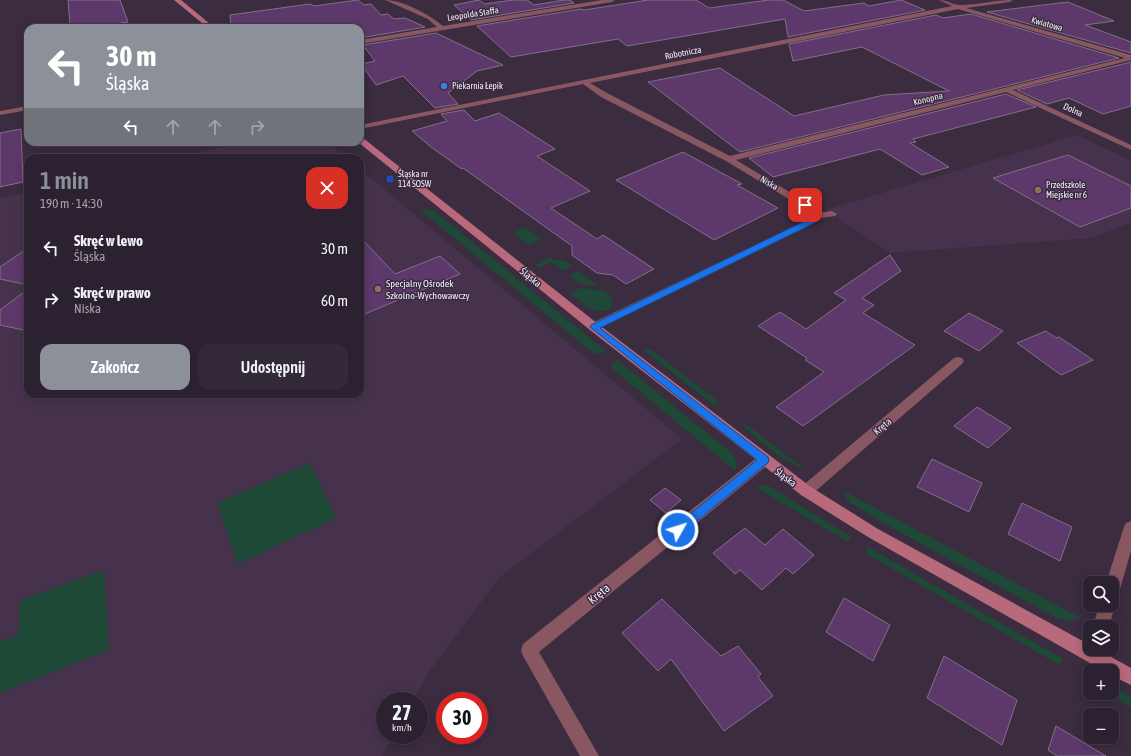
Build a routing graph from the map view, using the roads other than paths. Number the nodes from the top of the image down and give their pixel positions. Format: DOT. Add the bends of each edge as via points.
graph roads {
  1 [pos="177,0"];
  2 [pos="388,0"];
  3 [pos="612,0"];
  4 [pos="942,0"];
  5 [pos="1010,0"];
  6 [pos="958,7"];
  7 [pos="207,24"];
  8 [pos="441,28"];
  9 [pos="364,41"];
  10 [pos="1131,58"];
  11 [pos="584,82"];
  12 [pos="1006,89"];
  13 [pos="24,109"];
  14 [pos="0,113"];
  15 [pos="364,126"];
  16 [pos="1101,134"];
  17 [pos="1090,137"];
  18 [pos="364,143"];
  19 [pos="1131,148"];
  20 [pos="729,159"];
  21 [pos="832,214"];
  22 [pos="816,216"];
  23 [pos="594,327"];
  24 [pos="958,361"];
  25 [pos="764,460"];
  26 [pos="806,491"];
  27 [pos="1131,527"];
  28 [pos="1116,576"];
  29 [pos="1083,647"];
  30 [pos="1099,656"];
  31 [pos="1131,677"];
  32 [pos="590,756"];
  1 -- 7 [label="street"];
  2 -- 8 [label="street" via="430,18"];
  3 -- 8 [label="street, Leopolda Staffa"];
  4 -- 6 [label="street, Kwiatowa"];
  5 -- 6 [label="street, Robotnicza"];
  6 -- 10 [label="street, Kwiatowa"];
  6 -- 11 [label="street, Robotnicza"];
  8 -- 9 [label="street, Leopolda Staffa"];
  10 -- 12 [label="street, Konopna"];
  11 -- 15 [label="street, Robotnicza"];
  11 -- 20 [label="street, Niska" via="597,92"];
  12 -- 16 [label="street, Dolna"];
  12 -- 20 [label="street, Konopna"];
  13 -- 14 [label="street"];
  16 -- 17 [label="street"];
  16 -- 19 [label="street, Dolna"];
  18 -- 23 [label="street, Śląska"];
  20 -- 22 [label="street, Niska" via="805,205"];
  21 -- 22 [label="street"];
  22 -- 23 [label="street" via="808,223"];
  23 -- 25 [label="street, Śląska"];
  24 -- 26 [label="street, Kręta"];
  25 -- 26 [label="street, Śląska"];
  25 -- 32 [label="street, Kręta" via="529,650"];
  26 -- 29 [label="street, Śląska" via="873,534"];
  27 -- 28 [label="street"];
  30 -- 31 [label="street, Śląska"];
}
